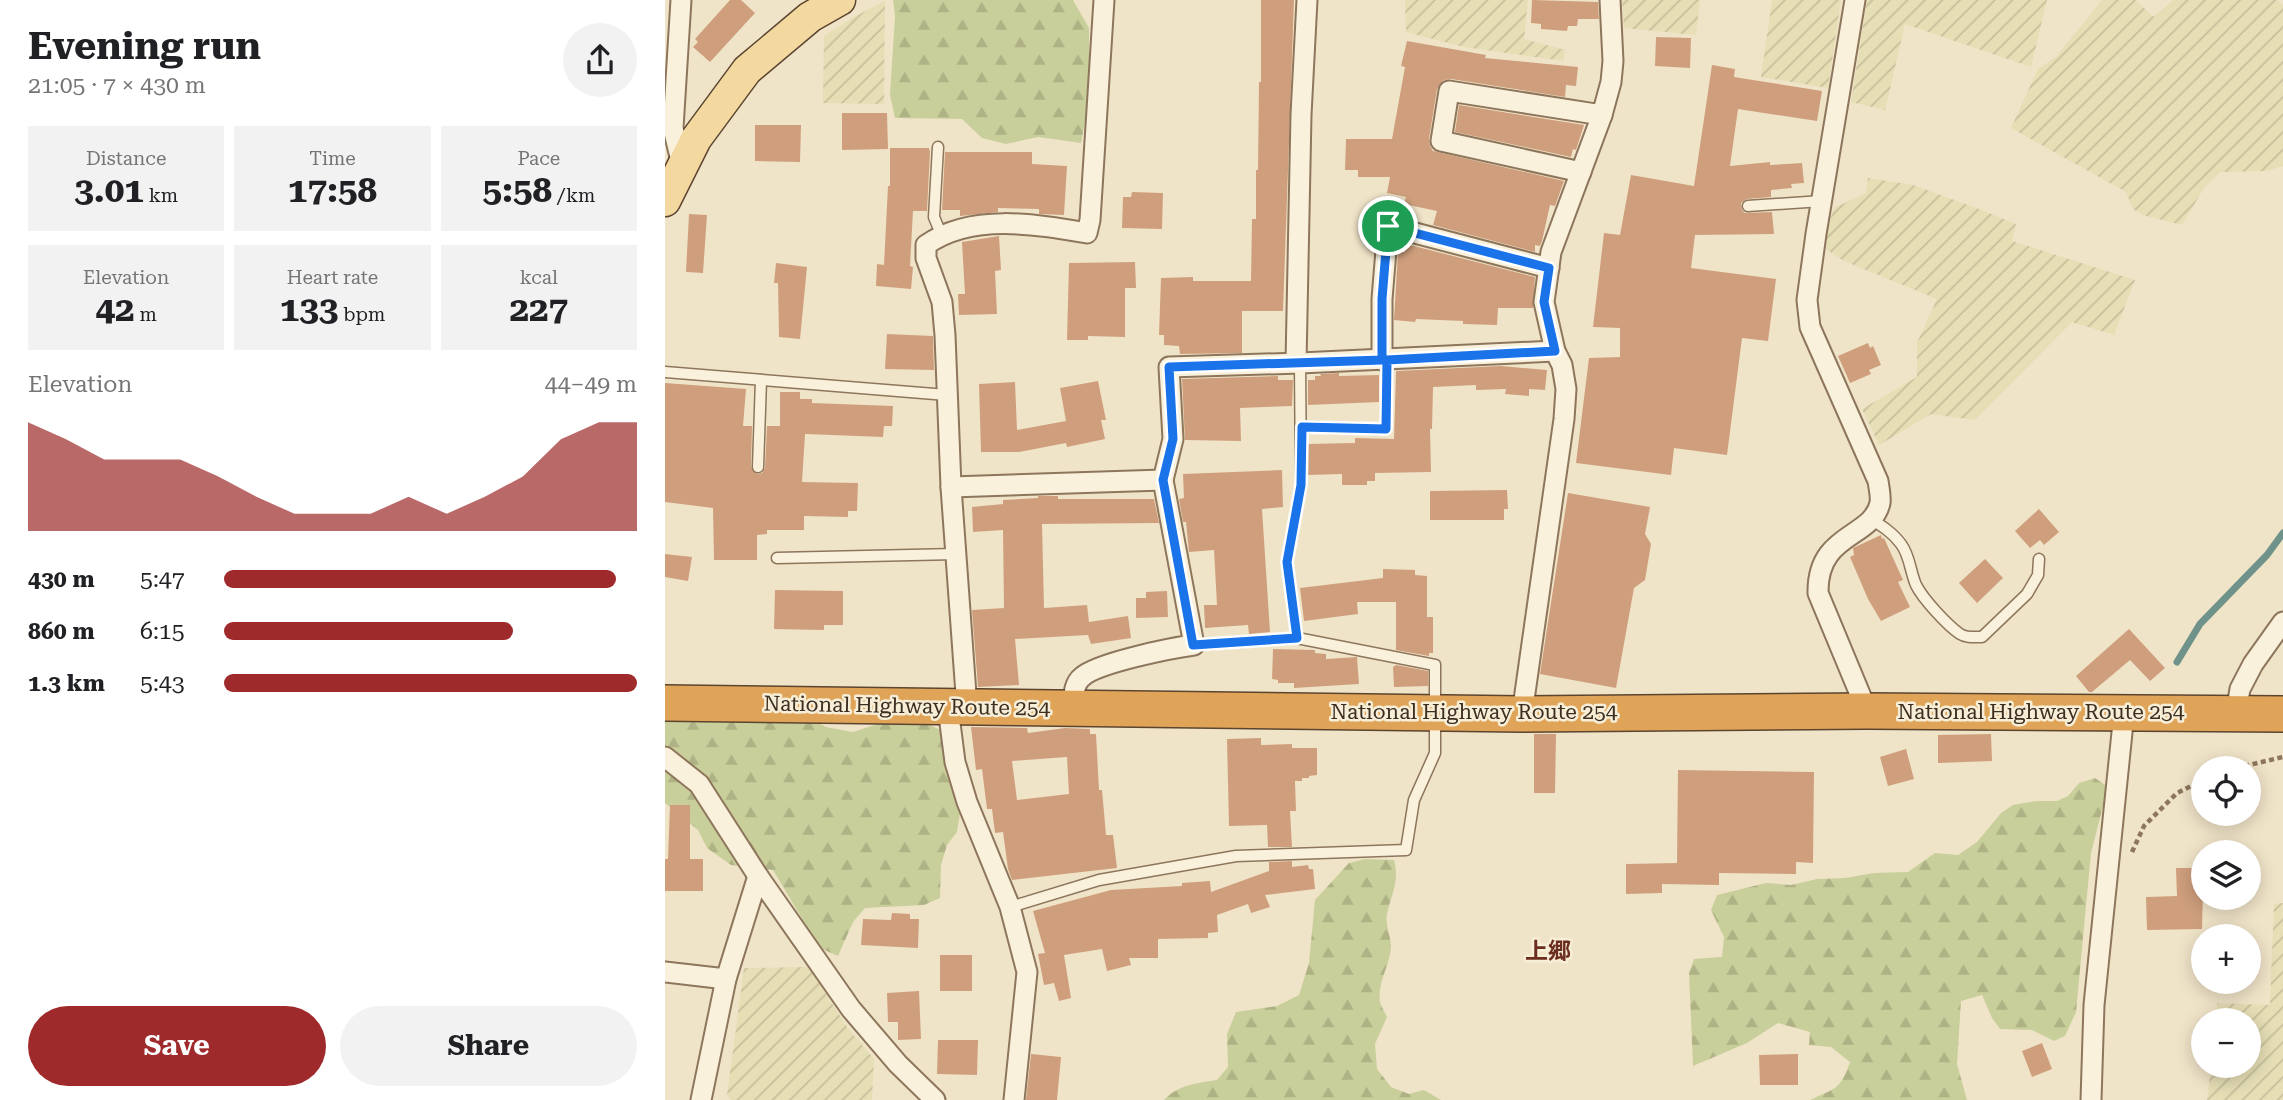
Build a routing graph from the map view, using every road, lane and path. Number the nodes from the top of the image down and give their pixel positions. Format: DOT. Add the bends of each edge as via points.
graph roads {
  1 [pos="681,0"];
  2 [pos="840,0"];
  3 [pos="1104,0"];
  4 [pos="1307,0"];
  5 [pos="1611,0"];
  6 [pos="1855,0"];
  7 [pos="1602,115"];
  8 [pos="938,147"];
  9 [pos="682,165"];
  10 [pos="1581,172"];
  11 [pos="665,201"];
  12 [pos="1822,201"];
  13 [pos="1748,206"];
  14 [pos="941,234"];
  15 [pos="1549,268"];
  16 [pos="1555,351"];
  17 [pos="1385,360"];
  18 [pos="1298,363"];
  19 [pos="665,372"];
  20 [pos="761,380"];
  21 [pos="947,395"];
  22 [pos="1302,427"];
  23 [pos="758,467"];
  24 [pos="1163,480"];
  25 [pos="951,487"];
  26 [pos="1871,519"];
  27 [pos="956,554"];
  28 [pos="777,558"];
  29 [pos="2039,559"];
  30 [pos="2283,622"];
  31 [pos="1297,638"];
  32 [pos="1193,645"];
  33 [pos="665,703"];
  34 [pos="957,708"];
  35 [pos="1073,708"];
  36 [pos="1434,711"];
  37 [pos="1867,711"];
  38 [pos="2124,713"];
  39 [pos="2236,713"];
  40 [pos="1522,714"];
  41 [pos="2283,714"];
  42 [pos="665,757"];
  43 [pos="2283,757"];
  44 [pos="2261,762"];
  45 [pos="2191,786"];
  46 [pos="758,876"];
  47 [pos="2108,883"];
  48 [pos="1010,907"];
  49 [pos="665,972"];
  50 [pos="726,979"];
  51 [pos="701,1100"];
  52 [pos="935,1100"];
  53 [pos="1014,1100"];
  54 [pos="2091,1100"];
  1 -- 9 [label="street" via="673,128"];
  2 -- 9 [label="main road" via="810,18 747,70"];
  3 -- 14 [label="street" via="1087,233 1007,223"];
  4 -- 18 [label="street"];
  5 -- 7 [label="street" via="1613,61"];
  6 -- 12 [label="street"];
  7 -- 10 [label="street"];
  7 -- 10 [label="street" via="1449,91 1441,141"];
  8 -- 14 [label="lane" via="935,217"];
  9 -- 11 [label="main road"];
  10 -- 15 [label="street"];
  12 -- 13 [label="lane"];
  12 -- 26 [label="street" via="1807,300 1809,327 1878,481 1880,502"];
  14 -- 21 [label="street" via="926,245 926,258 942,302"];
  15 -- 16 [label="street" via="1544,302"];
  15 -- 17 [label="street" via="1388,226 1382,299"];
  16 -- 17 [label="street"];
  16 -- 40 [label="street" via="1566,389 1564,419"];
  17 -- 18 [label="street"];
  17 -- 22 [label="lane" via="1386,429"];
  18 -- 22 [label="lane"];
  18 -- 24 [label="street" via="1169,367 1173,439"];
  19 -- 20 [label="lane"];
  20 -- 21 [label="lane"];
  20 -- 23 [label="lane"];
  21 -- 25 [label="street"];
  22 -- 31 [label="lane" via="1301,485 1287,562"];
  24 -- 25 [label="street"];
  24 -- 32 [label="street"];
  25 -- 27 [label="street"];
  26 -- 29 [label="lane" via="1903,546 1916,585 1932,607 1967,637 1982,637 2027,594 2038,575"];
  26 -- 37 [label="street" via="1833,548 1818,574 1818,593"];
  27 -- 28 [label="lane"];
  27 -- 34 [label="street"];
  30 -- 39 [label="street" via="2240,689"];
  31 -- 32 [label="lane"];
  31 -- 36 [label="lane" via="1435,665"];
  32 -- 35 [label="street" via="1107,665 1082,676 1075,687"];
  33 -- 34 [label="highway, National Highway Route 254"];
  34 -- 35 [label="highway, National Highway Route 254"];
  34 -- 48 [label="street" via="955,762"];
  35 -- 36 [label="highway, National Highway Route 254"];
  36 -- 40 [label="highway, National Highway Route 254"];
  36 -- 48 [label="lane" via="1435,753 1414,800 1406,850 1236,856 1099,880"];
  37 -- 38 [label="highway, National Highway Route 254"];
  37 -- 40 [label="highway, National Highway Route 254"];
  38 -- 39 [label="highway, National Highway Route 254"];
  38 -- 47 [label="street"];
  39 -- 41 [label="highway, National Highway Route 254"];
  42 -- 46 [label="street" via="699,784"];
  43 -- 44 [label="path"];
  45 -- 47 [label="path" via="2177,793 2144,826 2127,862"];
  46 -- 50 [label="street"];
  46 -- 52 [label="street" via="851,1009"];
  47 -- 54 [label="street" via="2094,1005"];
  48 -- 53 [label="street" via="1027,972"];
  49 -- 50 [label="street"];
  50 -- 51 [label="street"];
}
